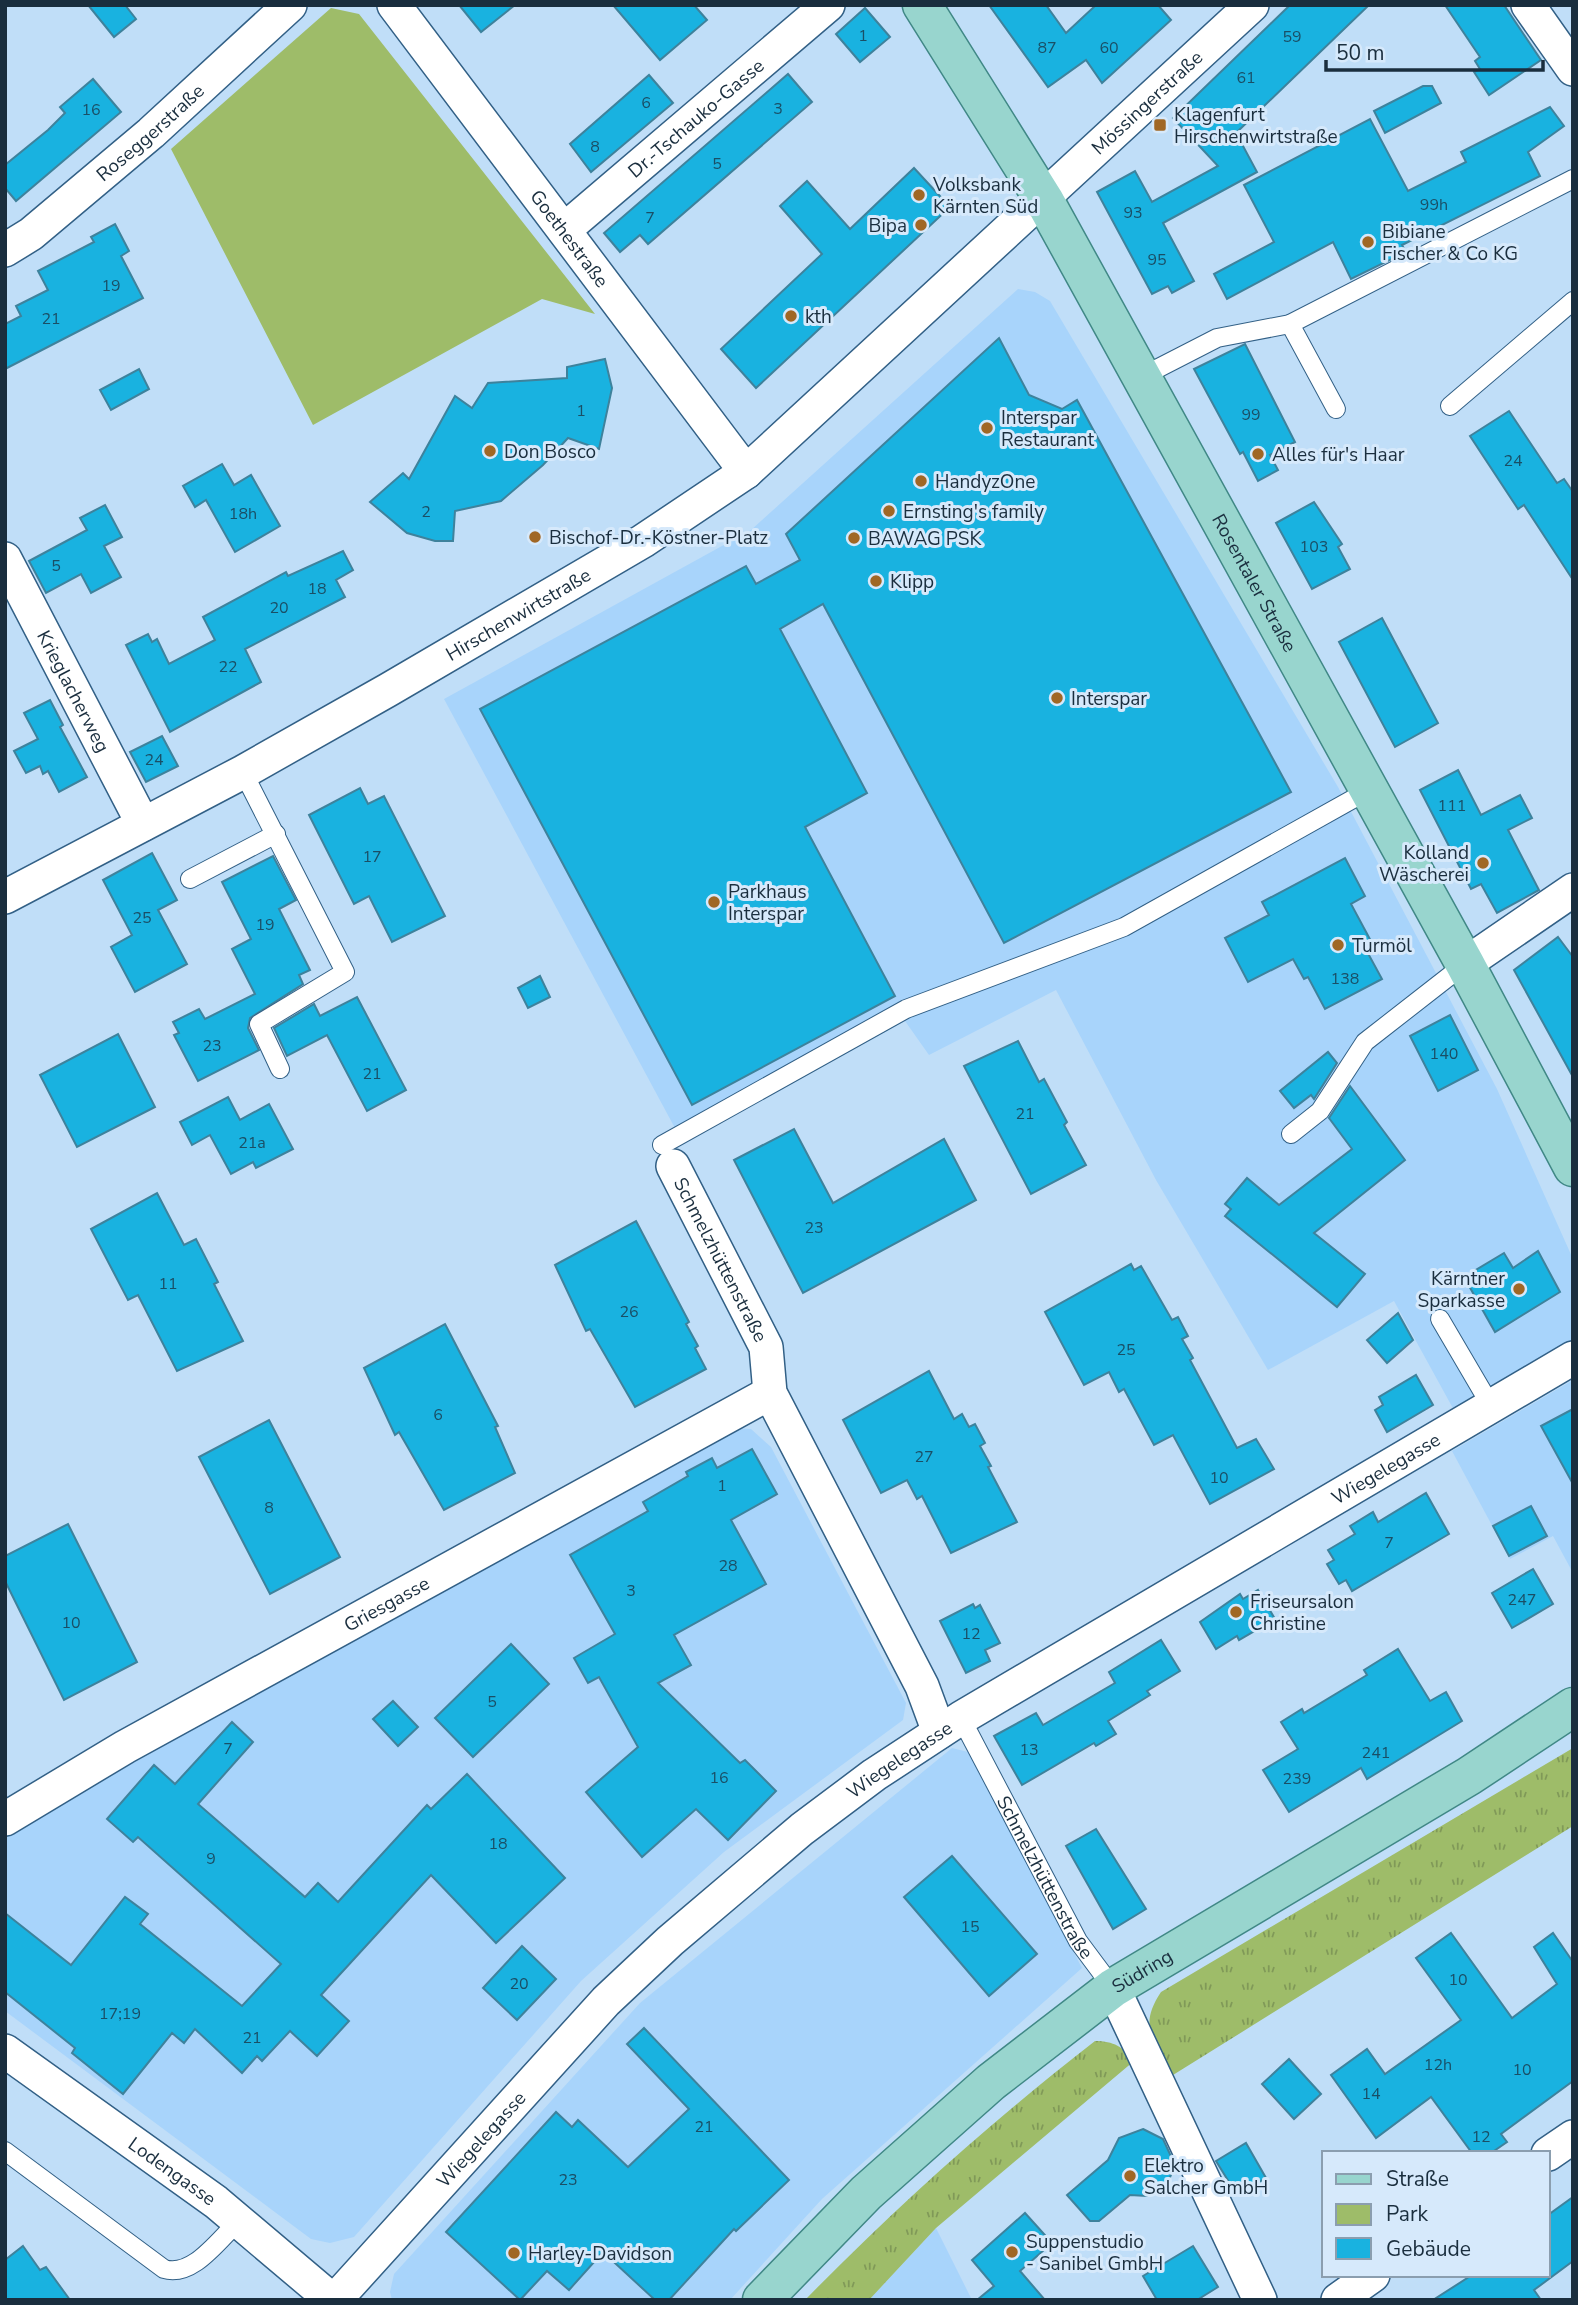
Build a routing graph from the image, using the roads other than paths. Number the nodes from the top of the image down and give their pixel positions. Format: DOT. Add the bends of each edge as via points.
graph roads {
  1 [pos="289,5"];
  2 [pos="394,5"];
  3 [pos="828,5"];
  4 [pos="922,5"];
  5 [pos="1252,5"];
  6 [pos="1528,5"];
  7 [pos="1573,69"];
  8 [pos="1573,179"];
  9 [pos="1044,200"];
  10 [pos="564,230"];
  11 [pos="5,250"];
  12 [pos="1573,301"];
  13 [pos="1290,324"];
  14 [pos="1141,377"];
  15 [pos="1450,407"];
  16 [pos="1336,409"];
  17 [pos="746,472"];
  18 [pos="5,559"];
  19 [pos="243,772"];
  20 [pos="1370,790"];
  21 [pos="143,824"];
  22 [pos="276,834"];
  23 [pos="190,879"];
  24 [pos="1573,890"];
  25 [pos="5,897"];
  26 [pos="1465,964"];
  27 [pos="280,1069"];
  28 [pos="1291,1134"];
  29 [pos="668,1156"];
  30 [pos="1573,1167"];
  31 [pos="1440,1319"];
  32 [pos="1573,1358"];
  33 [pos="770,1393"];
  34 [pos="1490,1406"];
  35 [pos="1573,1707"];
  36 [pos="950,1725"];
  37 [pos="5,1819"];
  38 [pos="1113,1987"];
  39 [pos="5,2051"];
  40 [pos="1573,2137"];
  41 [pos="5,2151"];
  42 [pos="1550,2153"];
  43 [pos="239,2221"];
  44 [pos="1370,2277"];
  45 [pos="333,2300"];
  46 [pos="762,2300"];
  47 [pos="1260,2300"];
  48 [pos="1338,2300"];
  1 -- 11 [label="street, Roseggerstraße" via="151,134 31,234"];
  2 -- 10 [label="street, Goethestraße"];
  3 -- 10 [label="street, Dr.-Tschauko-Gasse"];
  4 -- 9 [label="main road, Rosentaler Straße"];
  5 -- 9 [label="street, Mössingerstraße"];
  6 -- 7 [label="street"];
  8 -- 13 [label="lane"];
  9 -- 14 [label="main road, Rosentaler Straße"];
  9 -- 17 [label="street, Hirschenwirtstraße"];
  10 -- 17 [label="street, Goethestraße"];
  12 -- 15 [label="lane"];
  13 -- 14 [label="lane" via="1217,338"];
  13 -- 16 [label="lane"];
  14 -- 20 [label="main road, Rosentaler Straße"];
  17 -- 19 [label="street, Hirschenwirtstraße" via="631,548"];
  18 -- 21 [label="street, Krieglacherweg"];
  19 -- 21 [label="street, Hirschenwirtstraße"];
  19 -- 22 [label="lane"];
  20 -- 26 [label="main road, Rosentaler Straße"];
  20 -- 29 [label="lane" via="1124,927 906,1009"];
  21 -- 25 [label="street, Hirschenwirtstraße"];
  22 -- 23 [label="lane"];
  22 -- 27 [label="lane" via="345,972 259,1024"];
  24 -- 26 [label="street"];
  26 -- 28 [label="lane" via="1365,1042 1320,1111"];
  26 -- 30 [label="main road, Rosentaler Straße"];
  29 -- 33 [label="street, Schmelzhüttenstraße" via="766,1347"];
  31 -- 34 [label="lane"];
  32 -- 34 [label="street, Wiegelegasse"];
  33 -- 36 [label="street, Schmelzhüttenstraße" via="922,1686"];
  33 -- 37 [label="street, Griesgasse" via="125,1747"];
  34 -- 36 [label="street, Wiegelegasse"];
  35 -- 38 [label="main road, Südring" via="1457,1783"];
  36 -- 38 [label="lane, Schmelzhüttenstraße" via="1078,1941"];
  36 -- 45 [label="street, Wiegelegasse" via="802,1829 642,1967"];
  38 -- 46 [label="main road, Südring" via="990,2082 866,2193"];
  38 -- 47 [label="street, Schmelzhüttenstraße"];
  39 -- 43 [label="street, Lodengasse"];
  40 -- 42 [label="street"];
  41 -- 43 [label="lane" via="164,2269 188,2269"];
  43 -- 45 [label="street, Lodengasse"];
  44 -- 48 [label="street"];
}
